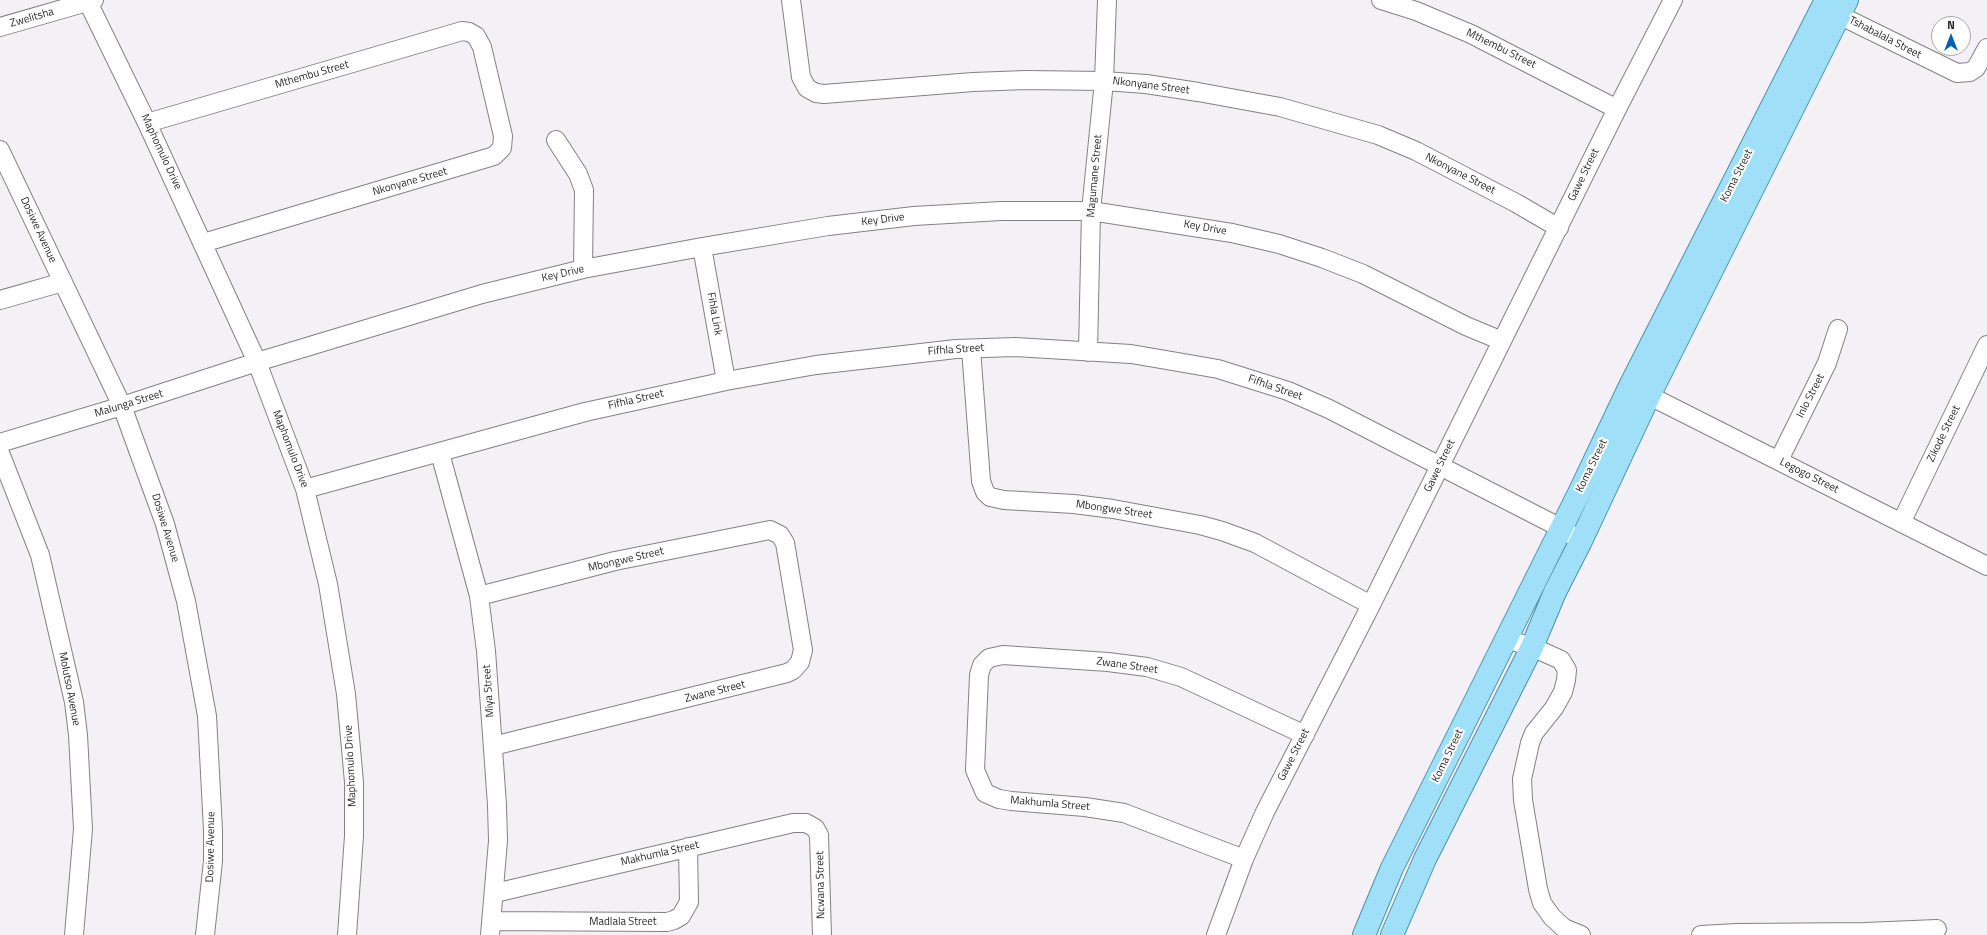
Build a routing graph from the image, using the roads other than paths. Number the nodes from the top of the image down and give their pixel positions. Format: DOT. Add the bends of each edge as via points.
graph roads {
  1 [pos="791,0"];
  2 [pos="1107,0"];
  3 [pos="1381,0"];
  4 [pos="1674,0"];
  5 [pos="90,1"];
  6 [pos="1837,5"];
  7 [pos="0,27"];
  8 [pos="476,36"];
  9 [pos="1987,48"];
  10 [pos="1104,81"];
  11 [pos="1617,109"];
  12 [pos="147,123"];
  13 [pos="556,140"];
  14 [pos="2,157"];
  15 [pos="1091,211"];
  16 [pos="1559,228"];
  17 [pos="203,243"];
  18 [pos="702,247"];
  19 [pos="583,270"];
  20 [pos="63,282"];
  21 [pos="0,300"];
  22 [pos="1838,330"];
  23 [pos="1502,341"];
  24 [pos="1987,345"];
  25 [pos="971,349"];
  26 [pos="1088,352"];
  27 [pos="257,362"];
  28 [pos="726,381"];
  29 [pos="1640,391"];
  30 [pos="122,406"];
  31 [pos="0,443"];
  32 [pos="0,453"];
  33 [pos="440,453"];
  34 [pos="1778,460"];
  35 [pos="1440,466"];
  36 [pos="305,489"];
  37 [pos="1901,523"];
  38 [pos="1561,528"];
  39 [pos="775,532"];
  40 [pos="1581,541"];
  41 [pos="1987,566"];
  42 [pos="480,596"];
  43 [pos="1371,605"];
  44 [pos="1506,640"];
  45 [pos="1532,647"];
  46 [pos="985,661"];
  47 [pos="1305,735"];
  48 [pos="493,746"];
  49 [pos="819,835"];
  50 [pos="688,847"];
  51 [pos="1244,859"];
  52 [pos="495,893"];
  53 [pos="491,928"];
  54 [pos="1937,929"];
  55 [pos="74,935"];
  56 [pos="205,935"];
  57 [pos="347,935"];
  58 [pos="822,935"];
  59 [pos="1216,935"];
  60 [pos="1364,935"];
  61 [pos="1392,935"];
  62 [pos="1581,935"];
  63 [pos="1701,935"];
  1 -- 10 [label="street, Nkonyane Street" via="801,77 807,88 816,93 973,82"];
  2 -- 10 [label="street, Magumane Street"];
  3 -- 11 [label="street, Mthembu Street" via="1472,34"];
  4 -- 11 [label="street, Gawe Street"];
  5 -- 7 [label="street, Zwelitsha"];
  5 -- 12 [label="street, Maphomulo Drive"];
  6 -- 9 [label="street, Tshabalala Street" via="1957,73 1970,72 1976,68"];
  6 -- 29 [label="main road, Koma Street"];
  8 -- 12 [label="street, Mthembu Street" via="469,32 458,32"];
  8 -- 17 [label="street, Nkonyane Street" via="482,47 503,131 502,148 494,156"];
  10 -- 15 [label="street, Magumane Street"];
  10 -- 16 [label="street, Nkonyane Street" via="1176,89 1280,107 1378,135 1456,170"];
  11 -- 16 [label="street, Gawe Street"];
  12 -- 17 [label="street, Maphomulo Drive"];
  13 -- 19 [label="street" via="578,174 584,190"];
  14 -- 20 [label="street, Dosiwe Avenue"];
  15 -- 18 [label="street, Key Drive" via="1001,211 914,216 828,226"];
  15 -- 23 [label="street, Key Drive" via="1232,233 1280,244 1362,274"];
  15 -- 26 [label="street, Magumane Street"];
  16 -- 23 [label="street, Gawe Street"];
  17 -- 27 [label="street, Maphomulo Drive"];
  18 -- 19 [label="street, Key Drive"];
  18 -- 28 [label="street, Fihla Link"];
  19 -- 27 [label="street, Key Drive" via="482,294"];
  20 -- 21 [label="street"];
  20 -- 30 [label="street, Dosiwe Avenue"];
  22 -- 34 [label="street, Inlo Street" via="1827,363"];
  23 -- 35 [label="street, Gawe Street"];
  24 -- 37 [label="street, Zikode Street"];
  25 -- 26 [label="street, Fifhla Street" via="1015,347"];
  25 -- 28 [label="street, Fifhla Street" via="816,365"];
  25 -- 43 [label="street, Mbongwe Street" via="980,481 990,497 998,500 1113,509 1215,529 1255,544"];
  26 -- 35 [label="street, Fifhla Street" via="1131,354 1210,368 1288,391 1329,409"];
  27 -- 30 [label="street, Malunga Street"];
  27 -- 36 [label="street, Maphomulo Drive"];
  28 -- 33 [label="street, Fifhla Street" via="585,412"];
  29 -- 34 [label="street, Legogo Street"];
  29 -- 38 [label="main road, Koma Street"];
  29 -- 40 [label="main road, Koma Street"];
  30 -- 31 [label="street, Malunga Street"];
  30 -- 56 [label="street, Dosiwe Avenue" via="165,524 186,601 203,689 207,716 213,830 213,860"];
  32 -- 55 [label="street, Molutso Avenue" via="40,555 74,702 83,829"];
  33 -- 36 [label="street, Fifhla Street"];
  33 -- 42 [label="street, Miya Street"];
  34 -- 37 [label="street, Legogo Street"];
  35 -- 38 [label="street, Fifhla Street"];
  35 -- 43 [label="street, Gawe Street"];
  36 -- 57 [label="street, Maphomulo Drive" via="328,584 347,701 354,782 354,836"];
  37 -- 41 [label="street, Legogo Street"];
  38 -- 40 [label="street, Fifhla Street"];
  38 -- 44 [label="main road, Koma Street"];
  39 -- 42 [label="street, Mbongwe Street" via="757,532 615,561"];
  39 -- 48 [label="street, Zwane Street" via="785,544 803,650 802,659 793,670"];
  40 -- 45 [label="main road, Koma Street" via="1555,592"];
  42 -- 48 [label="street, Miya Street"];
  43 -- 47 [label="street, Gawe Street"];
  44 -- 45 [label="street"];
  44 -- 60 [label="main road, Koma Street" via="1392,868"];
  45 -- 61 [label="main road, Koma Street" via="1425,859"];
  45 -- 62 [label="street" via="1561,660 1567,670 1563,692 1534,733 1526,757 1522,779 1530,845 1542,903 1564,928"];
  46 -- 47 [label="street, Zwane Street" via="1003,655 1147,667 1181,677"];
  46 -- 51 [label="street, Makhumla Street" via="979,675 975,770 985,793 1005,800 1124,813"];
  47 -- 51 [label="street, Gawe Street"];
  48 -- 52 [label="street, Miya Street" via="498,841"];
  49 -- 50 [label="street, Makhumla Street" via="812,825 793,823"];
  49 -- 58 [label="street, Ncwana Street"];
  50 -- 52 [label="street, Makhumla Street"];
  50 -- 53 [label="street, Madlala Street" via="689,902 681,916 674,920"];
  51 -- 59 [label="street, Gawe Street"];
  52 -- 53 [label="street, Miya Street"];
  54 -- 63 [label="street" via="1737,932"];
}
